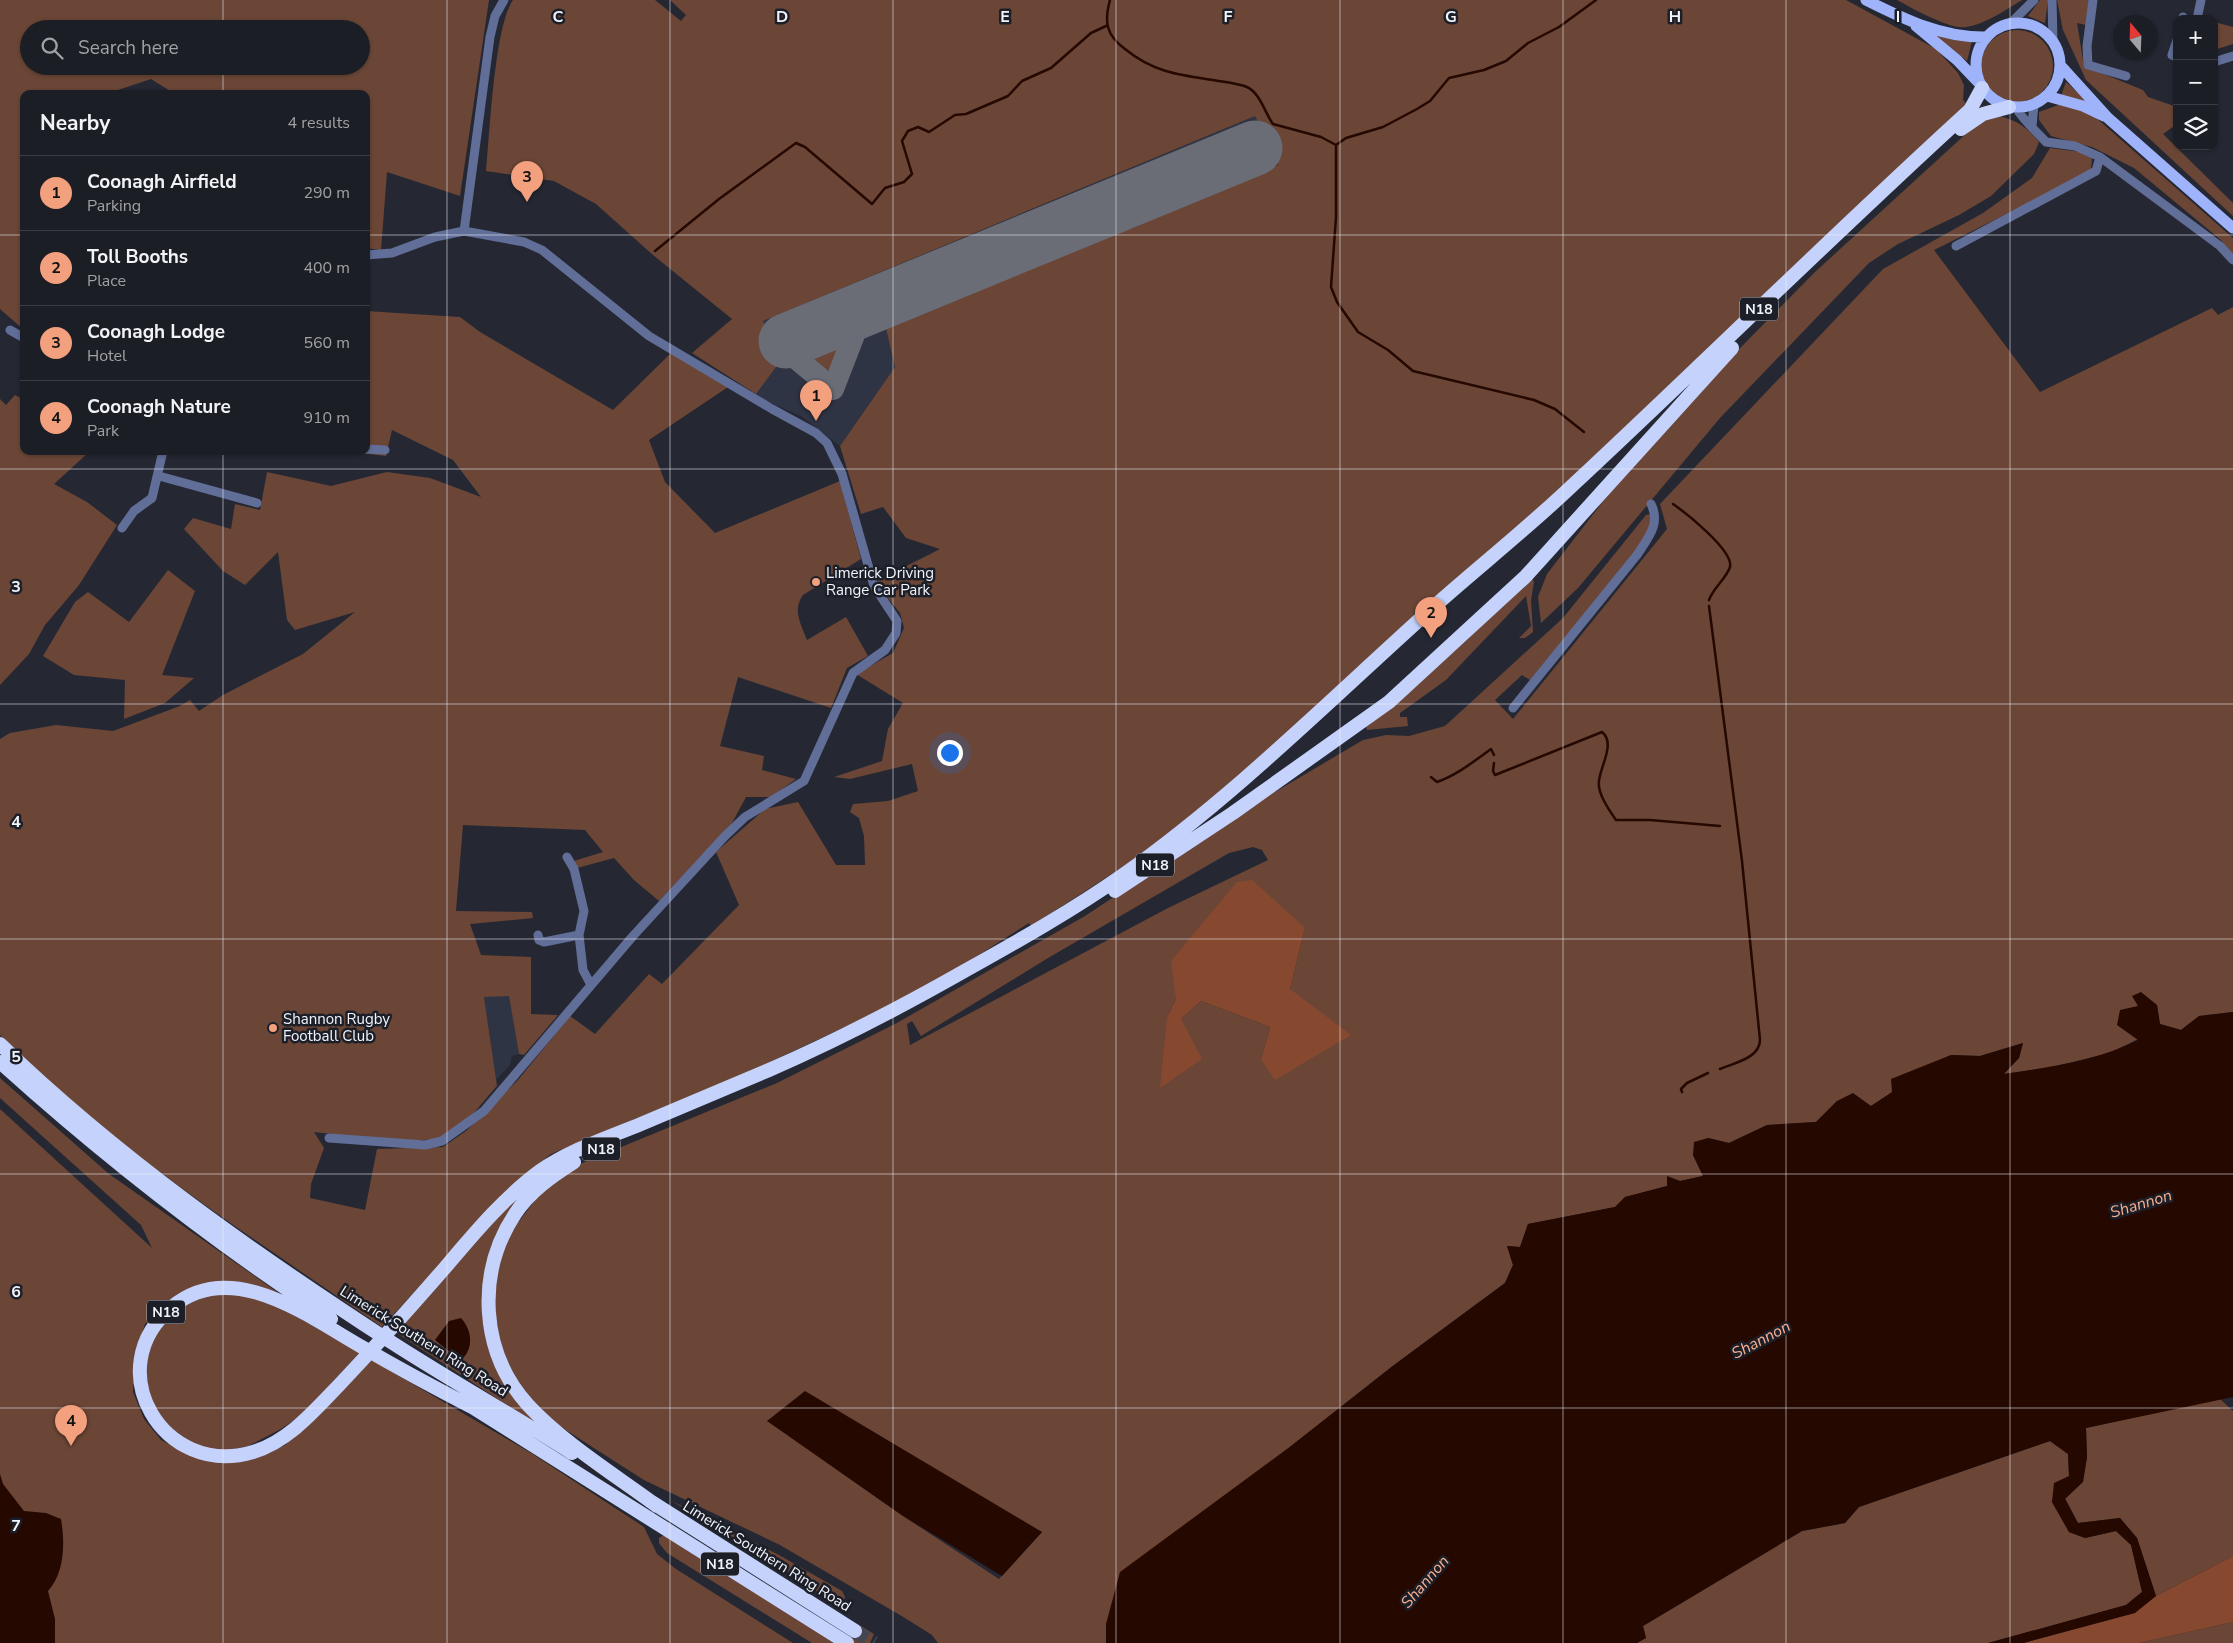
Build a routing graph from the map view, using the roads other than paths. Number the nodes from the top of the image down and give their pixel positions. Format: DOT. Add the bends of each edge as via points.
graph roads {
  1 [pos="504,0"];
  2 [pos="1866,0"];
  3 [pos="2034,0"];
  4 [pos="2052,0"];
  5 [pos="2093,0"];
  6 [pos="2201,0"];
  7 [pos="2197,15"];
  8 [pos="1911,22"];
  9 [pos="2011,23"];
  10 [pos="1986,37"];
  11 [pos="2053,41"];
  12 [pos="2233,56"];
  13 [pos="2218,61"];
  14 [pos="2060,65"];
  15 [pos="2126,76"];
  16 [pos="1981,86"];
  17 [pos="2047,96"];
  18 [pos="2034,104"];
  19 [pos="2013,107"];
  20 [pos="2108,118"];
  21 [pos="2032,126"];
  22 [pos="2100,157"];
  23 [pos="2233,228"];
  24 [pos="464,231"];
  25 [pos="1956,246"];
  26 [pos="370,255"];
  27 [pos="2233,260"];
  28 [pos="10,330"];
  29 [pos="20,336"];
  30 [pos="370,448"];
  31 [pos="385,450"];
  32 [pos="162,455"];
  33 [pos="159,476"];
  34 [pos="257,503"];
  35 [pos="1651,504"];
  36 [pos="122,528"];
  37 [pos="1513,708"];
  38 [pos="567,857"];
  39 [pos="538,935"];
  40 [pos="579,935"];
  41 [pos="592,985"];
  42 [pos="0,1044"];
  43 [pos="0,1062"];
  44 [pos="329,1138"];
  45 [pos="472,1407"];
  46 [pos="657,1506"];
  47 [pos="855,1631"];
  48 [pos="846,1643"];
  1 -- 24 [label="street" via="495,16 490,37"];
  2 -- 8 [label="main road"];
  3 -- 9 [label="street"];
  4 -- 11 [label="street"];
  5 -- 15 [label="street" via="2088,65"];
  6 -- 7 [label="street"];
  8 -- 10 [label="main road" via="1966,38"];
  8 -- 16 [label="main road" via="1957,60"];
  9 -- 10 [label="main road" via="1993,30"];
  9 -- 11 [label="main road" via="2030,24"];
  10 -- 16 [label="main road" via="1977,54"];
  11 -- 14 [label="main road"];
  12 -- 13 [label="street"];
  14 -- 17 [label="main road" via="2054,87"];
  14 -- 20 [label="main road"];
  16 -- 19 [label="main road" via="1998,102"];
  16 -- 45 [label="highway, N18" via="1970,110 1835,234 1573,486 1269,757 1121,876 1028,935 894,1011 792,1060 588,1145 544,1168 505,1202 413,1304 341,1383 307,1418 273,1443 253,1452 212,1456 180,1444 154,1418 140,1385 140,1366 153,1326 168,1309 200,1292 229,1288 256,1292 284,1302 427,1384"];
  17 -- 18 [label="main road"];
  17 -- 20 [label="main road" via="2083,106"];
  18 -- 19 [label="main road"];
  18 -- 21 [label="street"];
  19 -- 21 [label="street"];
  19 -- 46 [label="highway, N18" via="1983,114 1969,122 1896,188 1726,355 1525,577 1389,702 1233,813 1032,942 843,1045 771,1079 581,1158 533,1192 500,1240 490,1270 489,1321 494,1346 503,1368 527,1404 569,1441"];
  20 -- 23 [label="main road"];
  21 -- 22 [label="street" via="2046,142 2075,146"];
  22 -- 25 [label="street" via="2096,171"];
  22 -- 27 [label="street" via="2220,246"];
  24 -- 26 [label="street" via="435,237 392,253"];
  24 -- 41 [label="street" via="524,242 542,250 649,336 816,433 834,455 874,586 897,621 896,633 885,650 853,673 804,781 745,817 632,936"];
  28 -- 29 [label="street"];
  30 -- 31 [label="street"];
  32 -- 33 [label="street"];
  33 -- 34 [label="street"];
  33 -- 36 [label="street" via="152,498 134,511"];
  35 -- 37 [label="street" via="1655,514 1654,528 1637,555"];
  38 -- 40 [label="street" via="574,868 584,912"];
  39 -- 40 [label="street" via="544,942"];
  40 -- 41 [label="street" via="583,970"];
  41 -- 44 [label="street" via="484,1111 442,1141 425,1145"];
  42 -- 46 [label="highway, Limerick Southern Ring Road / N18" via="142,1166 236,1238 392,1343"];
  43 -- 45 [label="highway, Limerick Southern Ring Road / N18" via="78,1132 227,1248 344,1328"];
  45 -- 48 [label="highway, Limerick Southern Ring Road / N18"];
  46 -- 47 [label="highway, Limerick Southern Ring Road / N18"];
}
